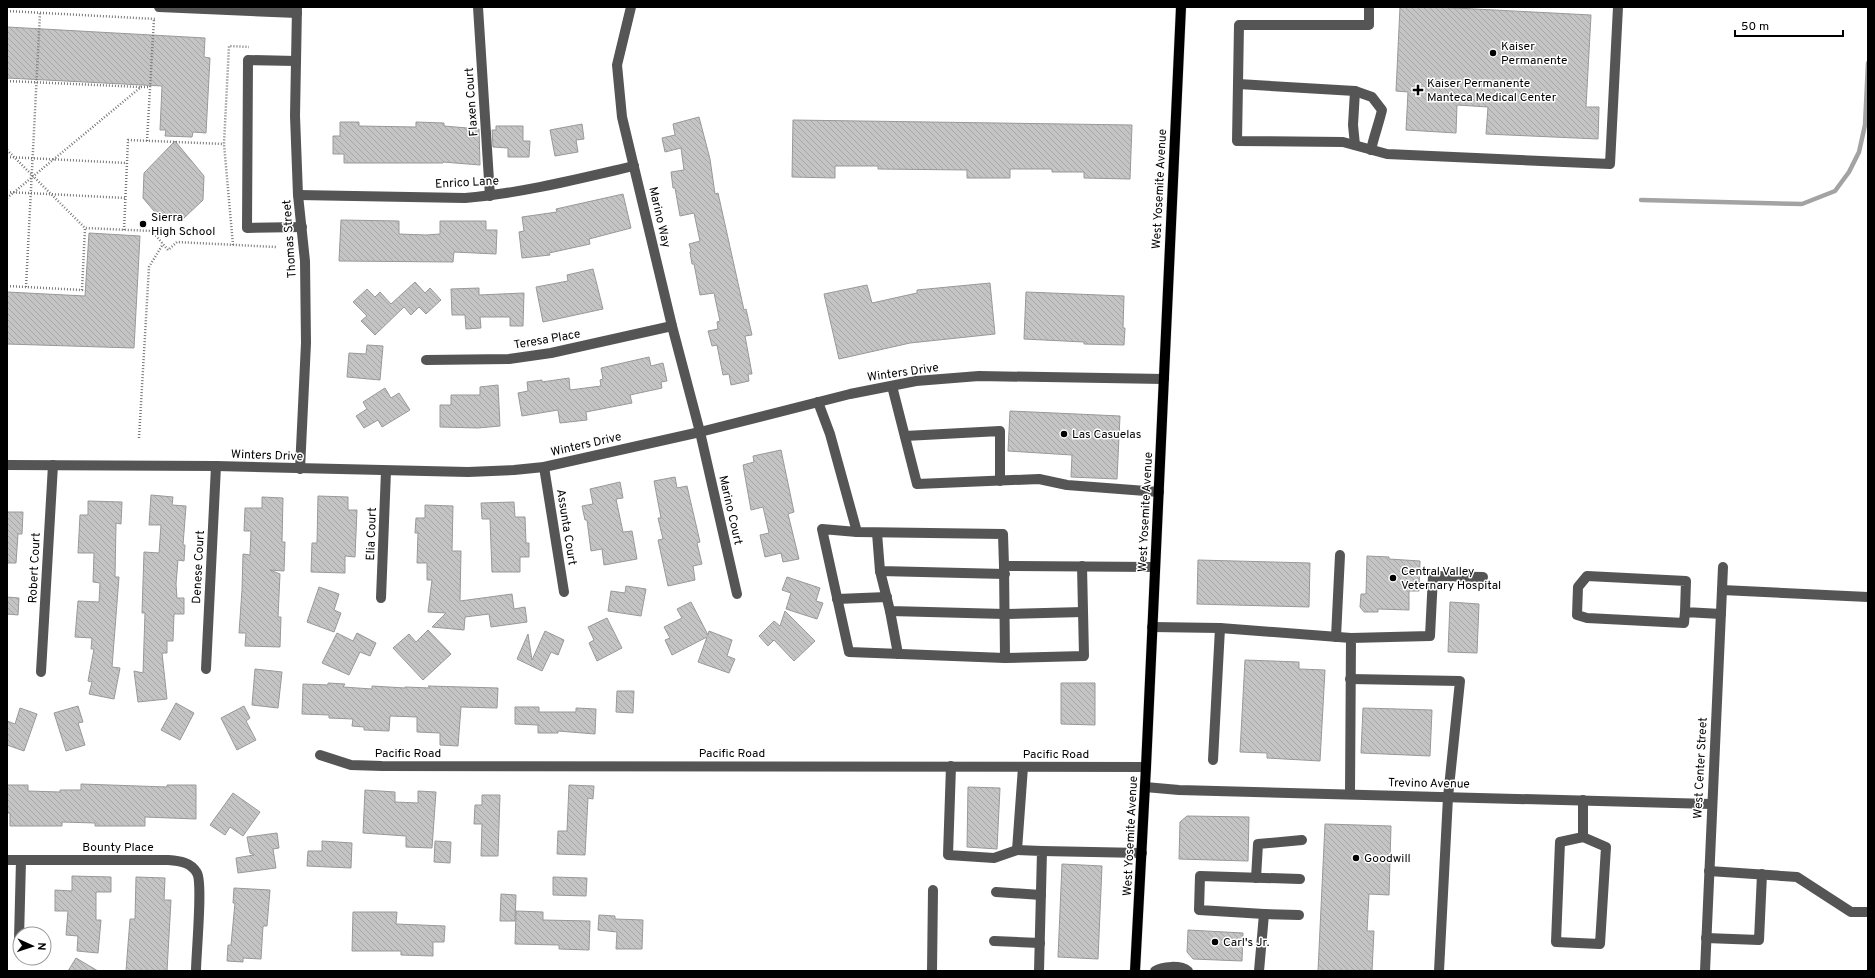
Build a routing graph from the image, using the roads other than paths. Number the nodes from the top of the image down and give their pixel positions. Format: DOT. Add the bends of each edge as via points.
graph roads {
  1 [pos="159,7"];
  2 [pos="478,7"];
  3 [pos="631,7"];
  4 [pos="1181,7"];
  5 [pos="1369,7"];
  6 [pos="1618,7"];
  7 [pos="297,10"];
  8 [pos="296,60"];
  9 [pos="1238,84"];
  10 [pos="1355,91"];
  11 [pos="1356,145"];
  12 [pos="1371,150"];
  13 [pos="634,166"];
  14 [pos="298,195"];
  15 [pos="490,196"];
  16 [pos="302,228"];
  17 [pos="672,326"];
  18 [pos="426,360"];
  19 [pos="1164,379"];
  20 [pos="892,386"];
  21 [pos="818,402"];
  22 [pos="700,432"];
  23 [pos="905,436"];
  24 [pos="7,464"];
  25 [pos="53,465"];
  26 [pos="216,466"];
  27 [pos="544,467"];
  28 [pos="300,469"];
  29 [pos="386,471"];
  30 [pos="1000,480"];
  31 [pos="1158,492"];
  32 [pos="857,532"];
  33 [pos="877,533"];
  34 [pos="1340,555"];
  35 [pos="1082,566"];
  36 [pos="1155,567"];
  37 [pos="1723,567"];
  38 [pos="1004,570"];
  39 [pos="880,572"];
  40 [pos="1483,577"];
  41 [pos="1722,590"];
  42 [pos="564,592"];
  43 [pos="737,594"];
  44 [pos="887,597"];
  45 [pos="1868,597"];
  46 [pos="381,598"];
  47 [pos="837,599"];
  48 [pos="890,611"];
  49 [pos="1083,612"];
  50 [pos="1685,612"];
  51 [pos="1005,614"];
  52 [pos="1721,614"];
  53 [pos="1152,627"];
  54 [pos="1220,628"];
  55 [pos="1336,637"];
  56 [pos="1351,638"];
  57 [pos="898,654"];
  58 [pos="1005,658"];
  59 [pos="206,669"];
  60 [pos="41,672"];
  61 [pos="1350,679"];
  62 [pos="320,755"];
  63 [pos="1213,760"];
  64 [pos="951,766"];
  65 [pos="1022,767"];
  66 [pos="1146,767"];
  67 [pos="1145,787"];
  68 [pos="1350,794"];
  69 [pos="1448,796"];
  70 [pos="1583,800"];
  71 [pos="1712,804"];
  72 [pos="1583,837"];
  73 [pos="1302,840"];
  74 [pos="1017,850"];
  75 [pos="1042,851"];
  76 [pos="1142,853"];
  77 [pos="7,860"];
  78 [pos="21,860"];
  79 [pos="1709,871"];
  80 [pos="1762,874"];
  81 [pos="1256,878"];
  82 [pos="1300,879"];
  83 [pos="933,890"];
  84 [pos="996,892"];
  85 [pos="1041,894"];
  86 [pos="1868,912"];
  87 [pos="1264,914"];
  88 [pos="1298,915"];
  89 [pos="19,926"];
  90 [pos="1706,938"];
  91 [pos="994,941"];
  92 [pos="1040,943"];
  93 [pos="196,971"];
  94 [pos="932,971"];
  95 [pos="1039,971"];
  96 [pos="1135,971"];
  97 [pos="1155,971"];
  98 [pos="1188,971"];
  99 [pos="1259,971"];
  100 [pos="1439,971"];
  101 [pos="1705,971"];
  1 -- 7 [label="street"];
  2 -- 15 [label="street, Flaxen Court"];
  3 -- 13 [label="street, Marino Way" via="617,66 622,118"];
  4 -- 19 [label="main road, West Yosemite Avenue"];
  5 -- 9 [label="street" via="1369,25 1239,25"];
  6 -- 12 [label="street" via="1610,164 1388,154"];
  7 -- 8 [label="street, Thomas Street"];
  8 -- 14 [label="street, Thomas Street"];
  8 -- 16 [label="street" via="248,60 247,228"];
  9 -- 10 [label="street"];
  9 -- 11 [label="street" via="1237,142 1343,142"];
  10 -- 11 [label="street" via="1353,125"];
  10 -- 12 [label="street" via="1372,96 1382,110"];
  11 -- 12 [label="street"];
  13 -- 15 [label="street, Enrico Lane"];
  13 -- 17 [label="street, Marino Way"];
  14 -- 15 [label="street, Enrico Lane" via="465,198"];
  14 -- 16 [label="street, Thomas Street"];
  16 -- 28 [label="street, Thomas Street" via="306,343"];
  17 -- 18 [label="street, Teresa Place" via="551,353 508,359"];
  17 -- 22 [label="street, Marino Way"];
  19 -- 20 [label="street, Winters Drive" via="979,376 916,381"];
  19 -- 31 [label="main road, West Yosemite Avenue"];
  20 -- 21 [label="street, Winters Drive"];
  20 -- 23 [label="street"];
  21 -- 22 [label="street, Winters Drive"];
  21 -- 32 [label="street" via="830,434"];
  22 -- 27 [label="street, Winters Drive"];
  22 -- 43 [label="street, Marino Court"];
  23 -- 30 [label="street" via="917,484"];
  23 -- 30 [label="street" via="1000,431"];
  24 -- 25 [label="street, Winters Drive"];
  25 -- 26 [label="street, Winters Drive"];
  25 -- 60 [label="street, Robert Court"];
  26 -- 28 [label="street, Winters Drive"];
  26 -- 59 [label="street, Denese Court"];
  27 -- 29 [label="street, Winters Drive" via="468,472"];
  27 -- 42 [label="street, Assunta Court"];
  28 -- 29 [label="street, Winters Drive"];
  29 -- 46 [label="street, Elia Court"];
  30 -- 31 [label="street" via="1039,479 1067,485"];
  31 -- 36 [label="main road, West Yosemite Avenue"];
  32 -- 33 [label="street"];
  32 -- 47 [label="street" via="822,529"];
  33 -- 38 [label="street" via="1003,534"];
  33 -- 39 [label="street"];
  34 -- 55 [label="street"];
  35 -- 36 [label="street"];
  35 -- 38 [label="street"];
  35 -- 49 [label="street"];
  36 -- 53 [label="main road, West Yosemite Avenue"];
  37 -- 41 [label="street, West Center Street"];
  38 -- 39 [label="street"];
  38 -- 51 [label="street"];
  39 -- 44 [label="street"];
  40 -- 56 [label="street" via="1433,576 1430,636"];
  41 -- 45 [label="street"];
  41 -- 52 [label="street, West Center Street"];
  44 -- 47 [label="street"];
  44 -- 48 [label="street"];
  47 -- 57 [label="street" via="849,652"];
  48 -- 51 [label="street"];
  48 -- 57 [label="street"];
  49 -- 51 [label="street"];
  49 -- 58 [label="street" via="1084,656"];
  50 -- 50 [label="street" via="1686,582 1587,576 1578,587 1577,615 1587,618 1684,623"];
  50 -- 52 [label="street"];
  51 -- 58 [label="street"];
  52 -- 71 [label="street, West Center Street"];
  53 -- 54 [label="street"];
  53 -- 66 [label="main road, West Yosemite Avenue"];
  54 -- 55 [label="street"];
  54 -- 63 [label="street"];
  55 -- 56 [label="street"];
  56 -- 61 [label="street"];
  57 -- 58 [label="street"];
  61 -- 68 [label="street"];
  61 -- 69 [label="street" via="1460,681"];
  62 -- 64 [label="street, Pacific Road" via="359,765"];
  64 -- 65 [label="street, Pacific Road"];
  64 -- 74 [label="street" via="948,855 994,858"];
  65 -- 66 [label="street, Pacific Road"];
  65 -- 74 [label="street"];
  66 -- 67 [label="main road, West Yosemite Avenue"];
  67 -- 68 [label="street, Trevino Avenue"];
  67 -- 76 [label="main road, West Yosemite Avenue"];
  68 -- 69 [label="street, Trevino Avenue"];
  69 -- 70 [label="street, Trevino Avenue"];
  69 -- 100 [label="street"];
  70 -- 71 [label="street, Trevino Avenue"];
  70 -- 72 [label="street"];
  71 -- 79 [label="street, West Center Street"];
  72 -- 72 [label="street" via="1560,842 1556,942 1600,944 1606,847"];
  73 -- 81 [label="street" via="1258,844"];
  74 -- 75 [label="street"];
  75 -- 76 [label="street"];
  75 -- 85 [label="street"];
  76 -- 96 [label="main road, West Yosemite Avenue"];
  77 -- 78 [label="street, Bounty Place"];
  78 -- 89 [label="street"];
  78 -- 93 [label="street, Bounty Place" via="168,860 189,864 198,873"];
  79 -- 80 [label="street"];
  79 -- 90 [label="street, West Center Street"];
  80 -- 86 [label="street" via="1797,877 1851,912"];
  80 -- 90 [label="street" via="1759,940"];
  81 -- 82 [label="street"];
  81 -- 87 [label="street" via="1200,876 1199,910"];
  83 -- 94 [label="street"];
  84 -- 85 [label="street"];
  85 -- 92 [label="street"];
  87 -- 88 [label="street"];
  87 -- 99 [label="street"];
  90 -- 101 [label="street, West Center Street"];
  91 -- 92 [label="street"];
  92 -- 95 [label="street"];
  97 -- 98 [label="street" via="1160,968 1184,968"];
}
